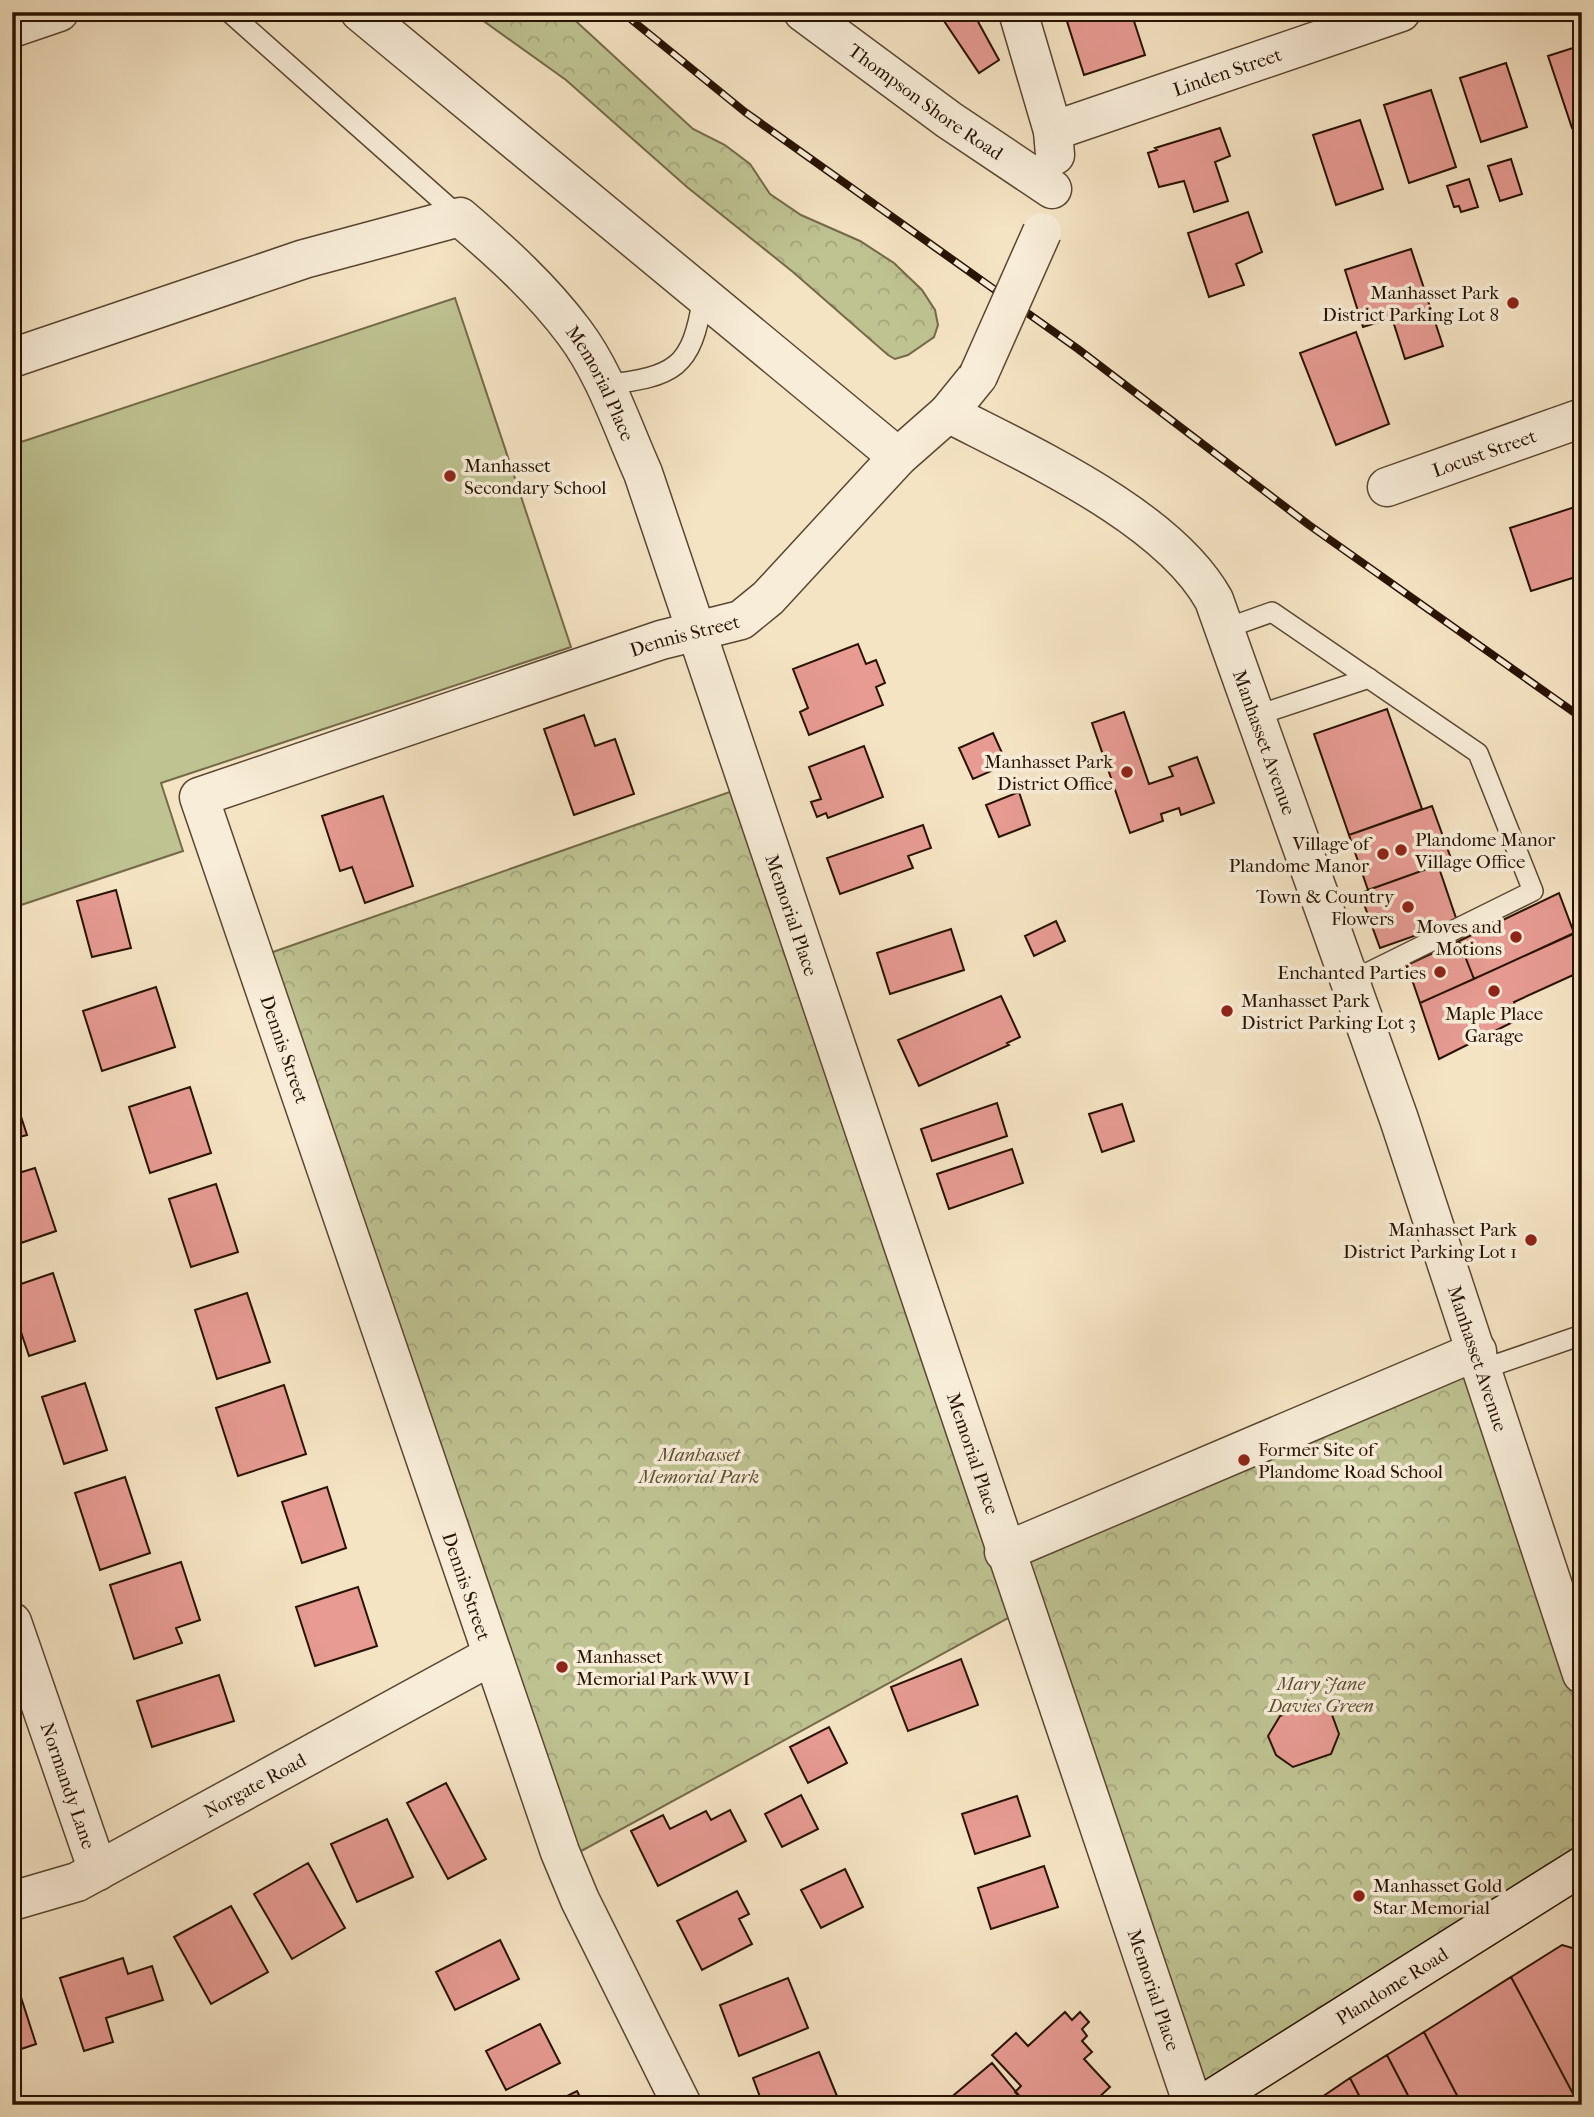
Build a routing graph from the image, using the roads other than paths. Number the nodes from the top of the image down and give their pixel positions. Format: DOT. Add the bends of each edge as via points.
graph roads {
  1 [pos="60,12"];
  2 [pos="229,12"];
  3 [pos="360,12"];
  4 [pos="803,12"];
  5 [pos="1018,12"];
  6 [pos="1401,12"];
  7 [pos="12,28"];
  8 [pos="1053,131"];
  9 [pos="1052,189"];
  10 [pos="460,217"];
  11 [pos="703,296"];
  12 [pos="12,358"];
  13 [pos="605,385"];
  14 [pos="948,413"];
  15 [pos="1582,418"];
  16 [pos="898,457"];
  17 [pos="1387,487"];
  18 [pos="1227,628"];
  19 [pos="697,632"];
  20 [pos="1369,678"];
  21 [pos="1258,715"];
  22 [pos="1351,981"];
  23 [pos="1582,1335"];
  24 [pos="1480,1360"];
  25 [pos="1004,1552"];
  26 [pos="12,1622"];
  27 [pos="491,1656"];
  28 [pos="1582,1674"];
  29 [pos="1582,1866"];
  30 [pos="98,1871"];
  31 [pos="12,1901"];
  32 [pos="682,2105"];
  33 [pos="1193,2105"];
  34 [pos="1202,2105"];
  1 -- 7 [label="street"];
  2 -- 10 [label="lane"];
  3 -- 11 [label="street"];
  4 -- 9 [label="street, Thompson Shore Road"];
  5 -- 8 [label="street"];
  6 -- 8 [label="street, Linden Street"];
  8 -- 9 [label="street"];
  9 -- 14 [label="street, Dennis Street, bridge" via="1042,232 978,376"];
  10 -- 12 [label="street" via="304,259"];
  10 -- 13 [label="street, Memorial Place" via="523,271 575,334"];
  11 -- 13 [label="lane" via="695,336 678,365 645,380"];
  11 -- 16 [label="street"];
  13 -- 19 [label="street, Memorial Place" via="643,473"];
  14 -- 16 [label="street, Dennis Street"];
  14 -- 18 [label="street, Manhasset Avenue" via="1112,503 1173,546 1203,580"];
  15 -- 17 [label="street, Locust Street"];
  16 -- 19 [label="street, Dennis Street" via="768,598 741,620"];
  18 -- 20 [label="lane" via="1272,612"];
  18 -- 21 [label="street, Manhasset Avenue"];
  19 -- 25 [label="street, Memorial Place"];
  19 -- 27 [label="street, Dennis Street" via="661,640 199,797"];
  20 -- 21 [label="lane"];
  20 -- 22 [label="lane" via="1478,753 1533,891"];
  21 -- 22 [label="street, Manhasset Avenue"];
  22 -- 24 [label="street, Manhasset Avenue"];
  23 -- 24 [label="lane"];
  24 -- 25 [label="street"];
  24 -- 28 [label="street, Manhasset Avenue"];
  25 -- 33 [label="street, Memorial Place"];
  26 -- 30 [label="street, Normandy Lane"];
  27 -- 30 [label="street, Norgate Road"];
  27 -- 32 [label="street, Dennis Street" via="574,1887"];
  29 -- 34 [label="street, Plandome Road"];
  30 -- 31 [label="street, Norgate Road" via="65,1888"];
}
